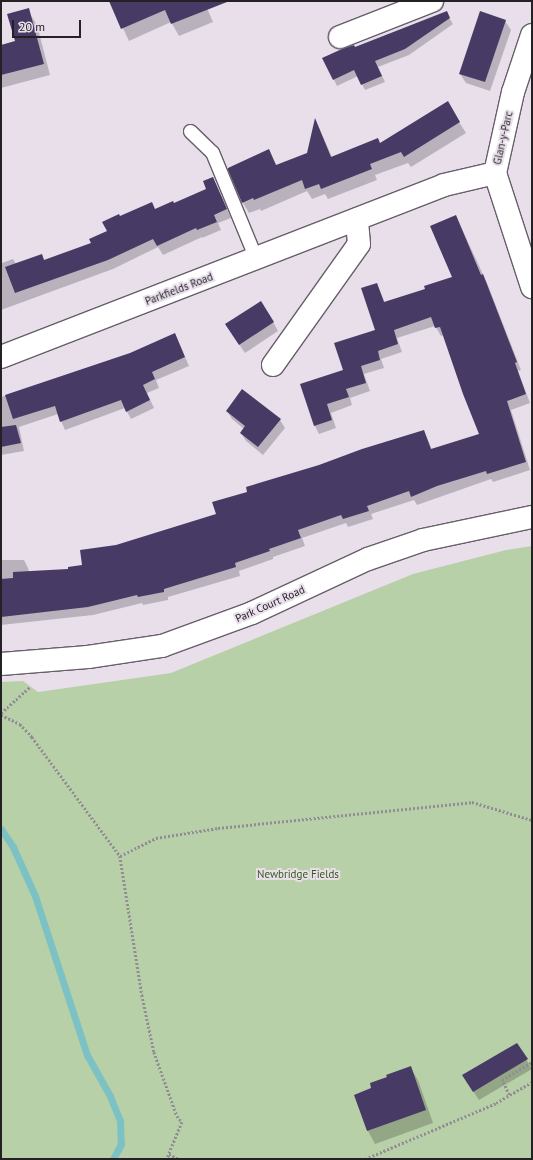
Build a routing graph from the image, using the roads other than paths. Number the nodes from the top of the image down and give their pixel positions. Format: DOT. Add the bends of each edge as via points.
graph roads {
  1 [pos="432,1"];
  2 [pos="532,35"];
  3 [pos="340,37"];
  4 [pos="190,131"];
  5 [pos="494,173"];
  6 [pos="357,219"];
  7 [pos="256,259"];
  8 [pos="532,287"];
  9 [pos="1,357"];
  10 [pos="273,364"];
  11 [pos="532,517"];
  12 [pos="1,664"];
  1 -- 3 [label="street"];
  2 -- 5 [label="street, Glan-y-Parc" via="513,92"];
  4 -- 7 [label="lane" via="212,152"];
  5 -- 6 [label="street, Parkfields Road" via="444,186"];
  5 -- 8 [label="street, Glan-y-Parc"];
  6 -- 7 [label="street, Parkfields Road"];
  6 -- 10 [label="street" via="359,244"];
  7 -- 9 [label="street, Parkfields Road"];
  11 -- 12 [label="street, Park Court Road" via="422,540 368,559 252,613 162,646 88,657"];
}
